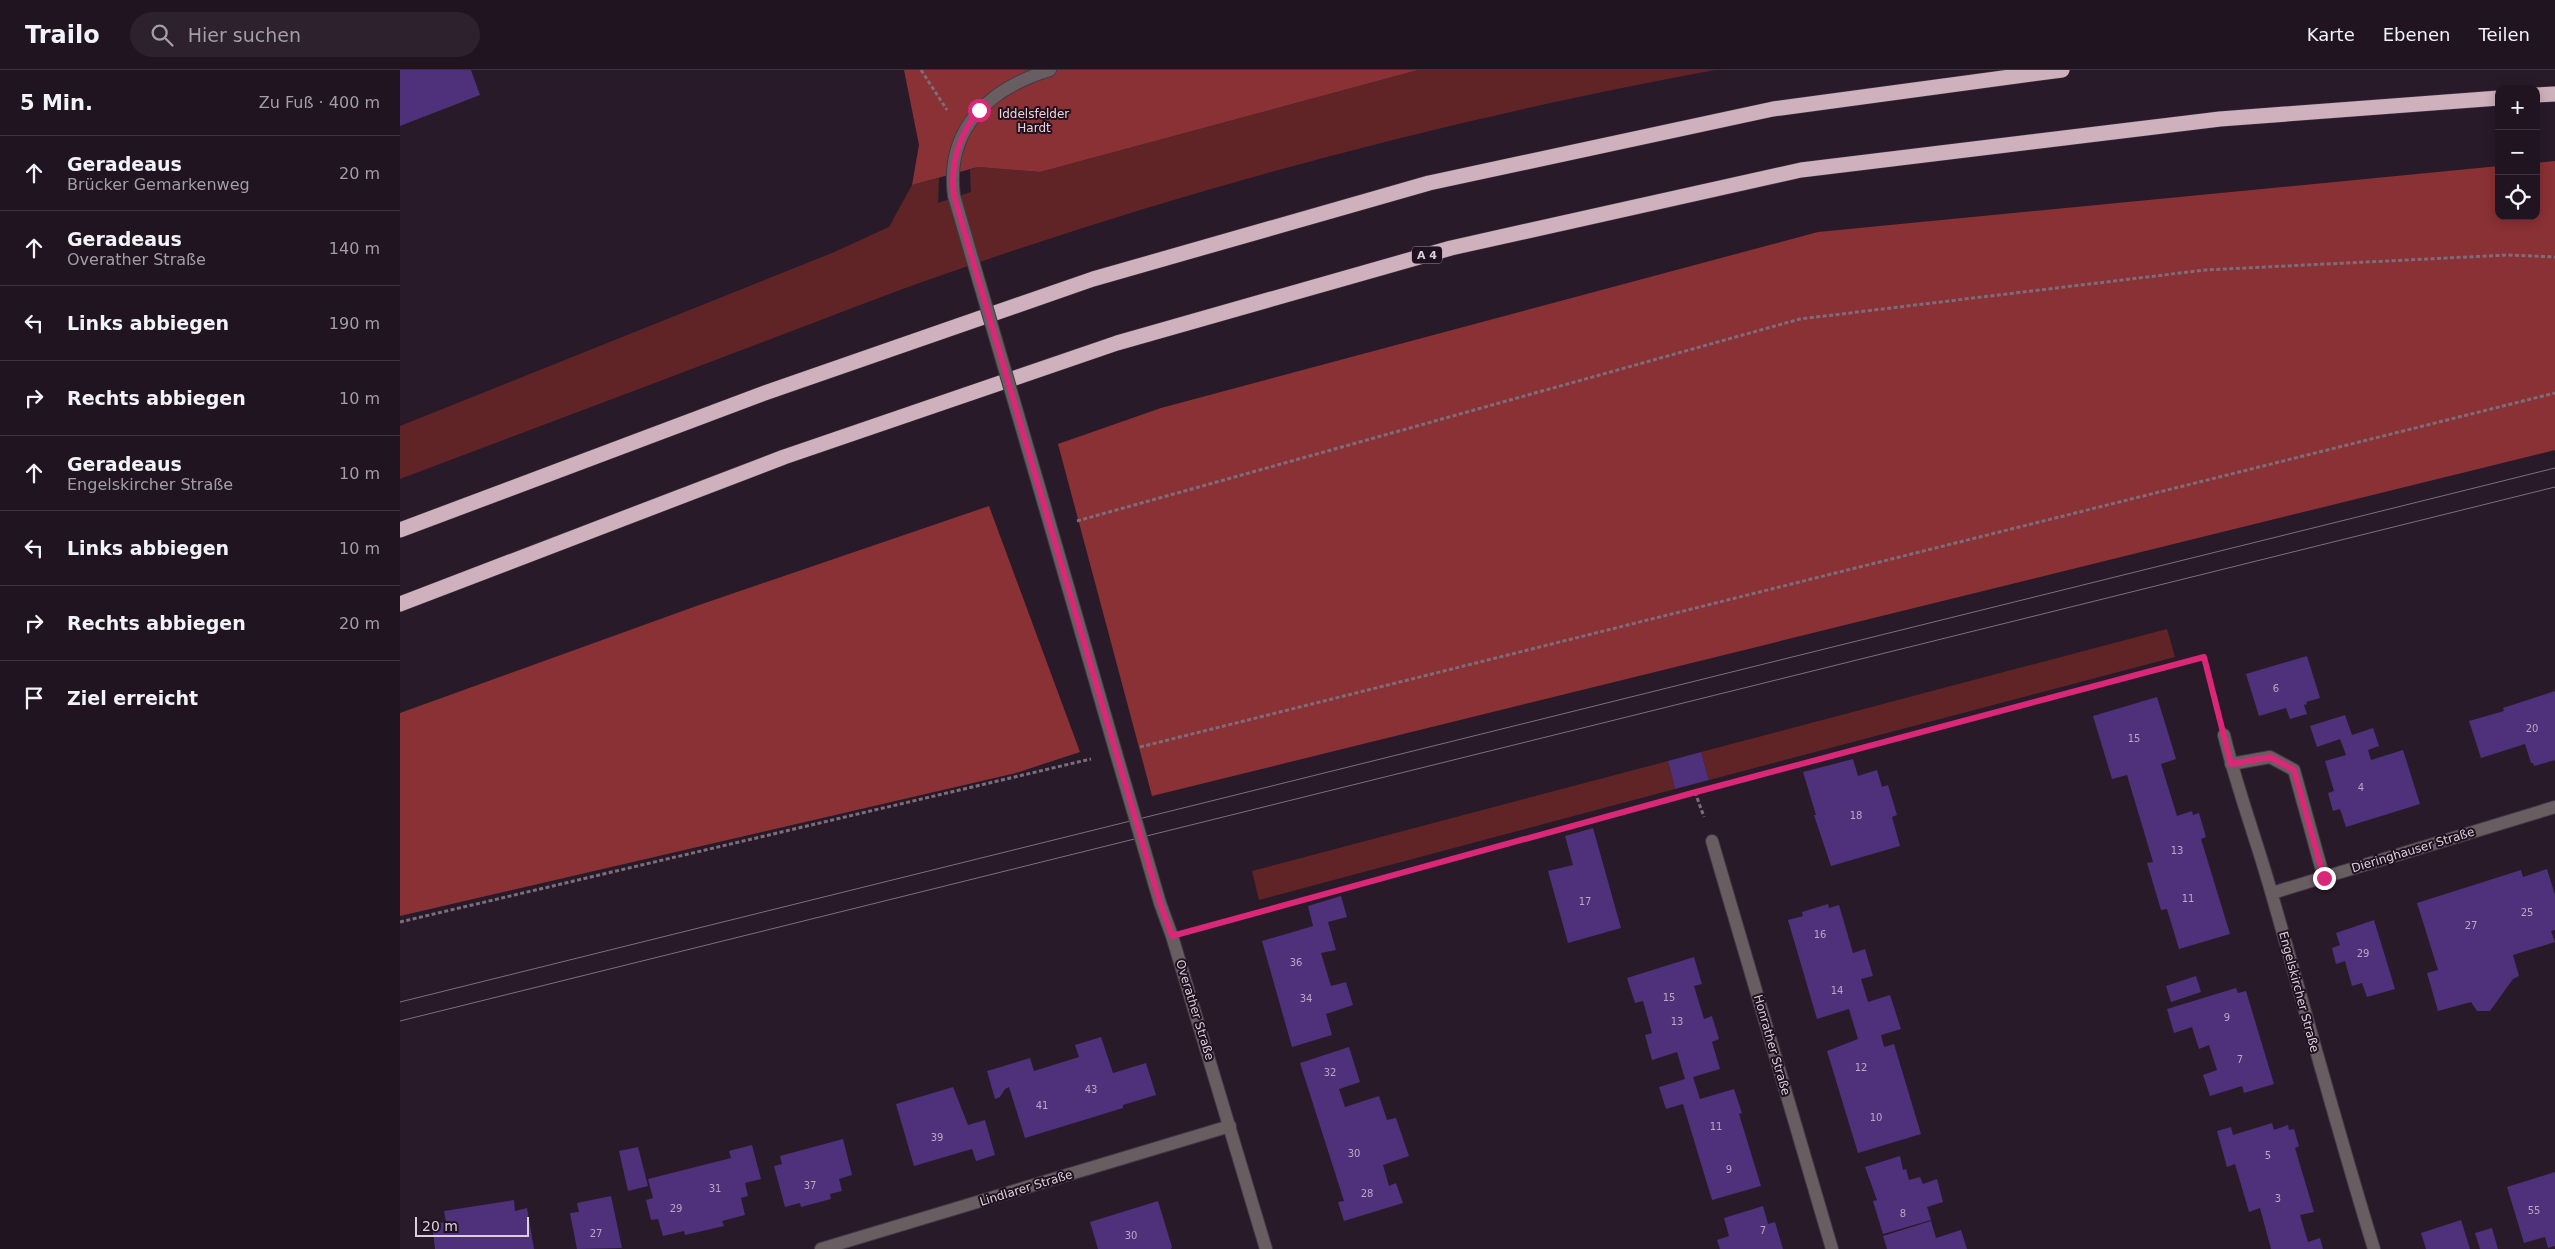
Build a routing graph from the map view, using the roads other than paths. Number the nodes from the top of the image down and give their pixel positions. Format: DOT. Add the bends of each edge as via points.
graph roads {
  1 [pos="1050,70"];
  2 [pos="2062,70"];
  3 [pos="2555,94"];
  4 [pos="2540,95"];
  5 [pos="2495,98"];
  6 [pos="400,530"];
  7 [pos="400,604"];
  8 [pos="2224,735"];
  9 [pos="2231,764"];
  10 [pos="2555,807"];
  11 [pos="1712,841"];
  12 [pos="2324,878"];
  13 [pos="2272,893"];
  14 [pos="1230,1126"];
  15 [pos="821,1249"];
  16 [pos="1266,1249"];
  17 [pos="1832,1249"];
  18 [pos="2374,1249"];
  1 -- 14 [label="street, Overather Straße, bridge" via="1016,82 990,99 970,121 954,162 954,196 1160,903"];
  2 -- 6 [label="highway" via="1773,109 1429,183 1092,279 762,394"];
  3 -- 4 [label="highway"];
  5 -- 7 [label="highway, A 4" via="2220,120 1801,170 1451,248 1107,346 784,457"];
  8 -- 9 [label="street, Engelskircher Straße"];
  9 -- 12 [label="street" via="2270,757 2294,770"];
  9 -- 13 [label="street, Engelskircher Straße"];
  10 -- 12 [label="street, Dieringhauser Straße"];
  11 -- 17 [label="street, Honrather Straße"];
  12 -- 13 [label="street, Dieringhauser Straße"];
  13 -- 18 [label="street, Engelskircher Straße" via="2334,1120"];
  14 -- 15 [label="street, Lindlarer Straße"];
  14 -- 16 [label="street, Overather Straße"];
}
